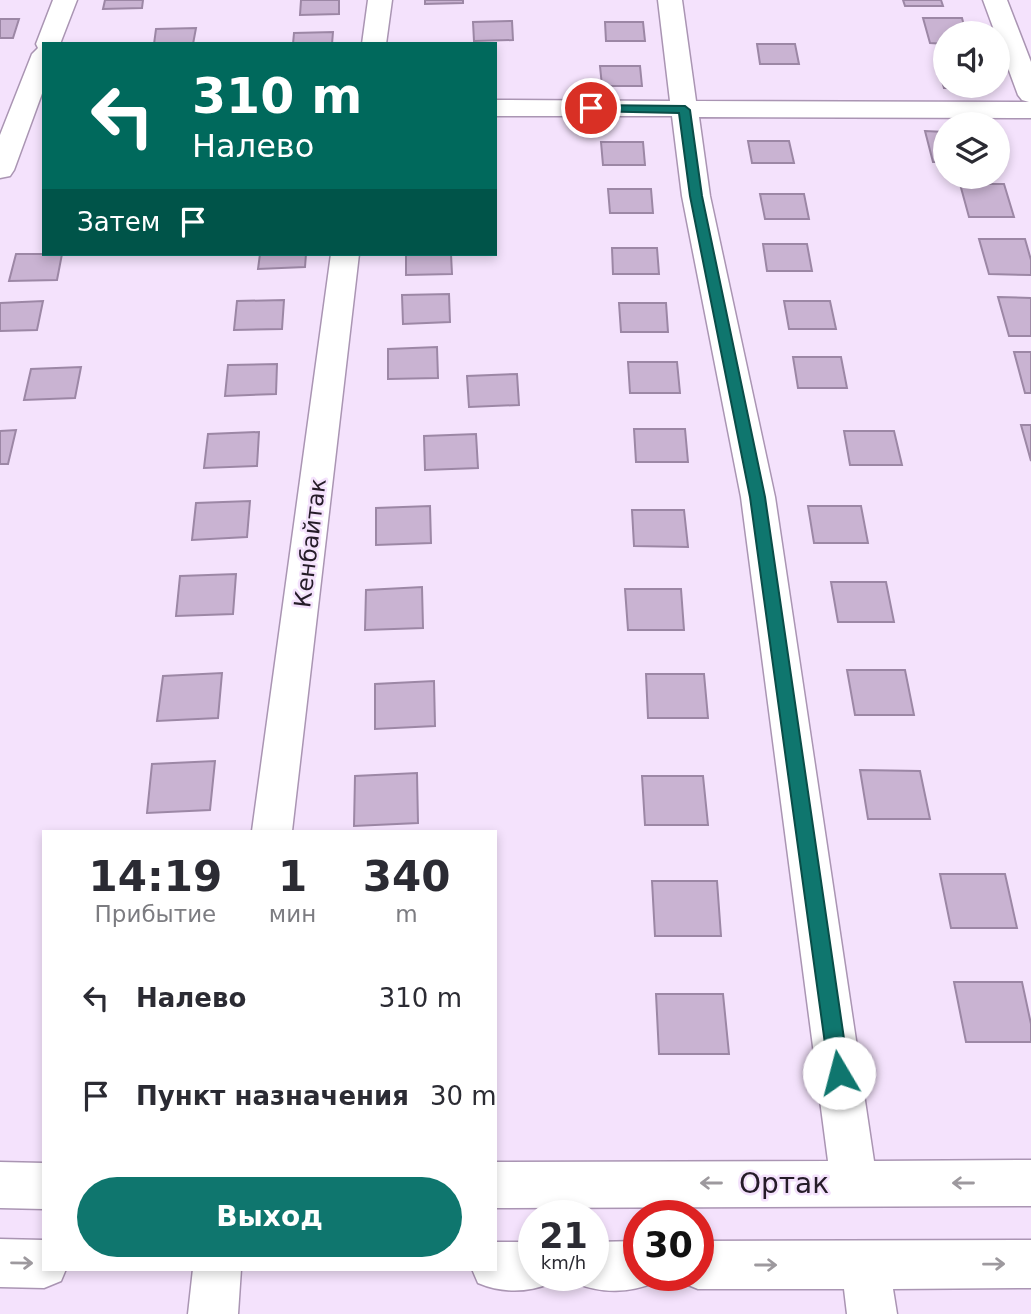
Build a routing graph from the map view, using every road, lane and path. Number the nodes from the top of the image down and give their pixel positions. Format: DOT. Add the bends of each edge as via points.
graph roads {
  1 [pos="65,0"];
  2 [pos="380,0"];
  3 [pos="670,0"];
  4 [pos="995,0"];
  5 [pos="49,42"];
  6 [pos="374,42"];
  7 [pos="42,59"];
  8 [pos="1031,95"];
  9 [pos="497,108"];
  10 [pos="685,110"];
  11 [pos="1031,110"];
  12 [pos="21,111"];
  13 [pos="0,170"];
  14 [pos="345,256"];
  15 [pos="272,830"];
  16 [pos="854,1182"];
  17 [pos="1031,1183"];
  18 [pos="0,1185"];
  19 [pos="42,1185"];
  20 [pos="497,1185"];
  21 [pos="0,1263"];
  22 [pos="42,1264"];
  23 [pos="1031,1264"];
  24 [pos="714,1265"];
  25 [pos="866,1265"];
  26 [pos="497,1266"];
  27 [pos="518,1266"];
  28 [pos="217,1271"];
  29 [pos="213,1314"];
  30 [pos="872,1314"];
  1 -- 5 [label="street"];
  2 -- 6 [label="street"];
  3 -- 10 [label="street"];
  4 -- 8 [label="street"];
  7 -- 12 [label="street"];
  9 -- 10 [label="street"];
  10 -- 11 [label="street"];
  10 -- 16 [label="street" via="696,196 758,497"];
  12 -- 13 [label="street"];
  14 -- 15 [label="street, Кенбайтак"];
  17 -- 16 [label="street, Ортак, one-way"];
  16 -- 20 [label="street, Ортак, one-way"];
  18 -- 19 [label="street"];
  21 -- 22 [label="street, one-way"];
  25 -- 23 [label="street, one-way"];
  24 -- 25 [label="street, one-way"];
  25 -- 30 [label="street"];
  26 -- 27 [label="street"];
  28 -- 29 [label="street"];
}
